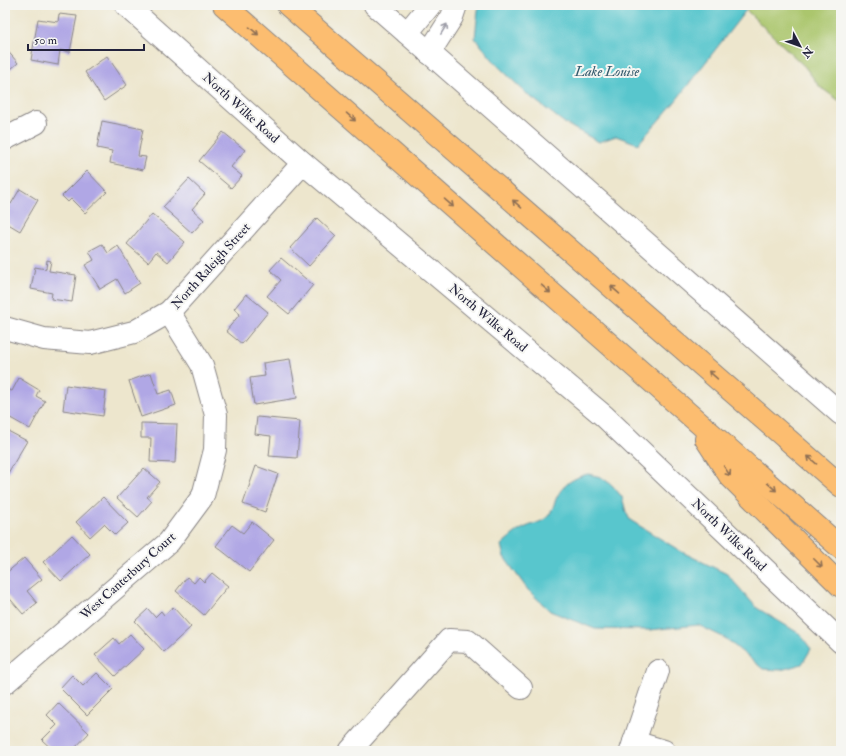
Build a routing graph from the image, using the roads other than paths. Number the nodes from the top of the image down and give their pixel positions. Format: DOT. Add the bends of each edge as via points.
graph roads {
  1 [pos="126,5"];
  2 [pos="224,5"];
  3 [pos="288,5"];
  4 [pos="375,5"];
  5 [pos="430,5"];
  6 [pos="456,5"];
  7 [pos="406,33"];
  8 [pos="429,53"];
  9 [pos="36,123"];
  10 [pos="5,139"];
  11 [pos="303,163"];
  12 [pos="169,312"];
  13 [pos="5,328"];
  14 [pos="841,414"];
  15 [pos="690,415"];
  16 [pos="841,486"];
  17 [pos="841,548"];
  18 [pos="841,586"];
  19 [pos="841,642"];
  20 [pos="658,672"];
  21 [pos="5,683"];
  22 [pos="521,688"];
  23 [pos="632,746"];
  24 [pos="350,751"];
  25 [pos="664,751"];
  1 -- 11 [label="street, North Wilke Road"];
  2 -- 15 [label="highway, one-way"];
  16 -- 3 [label="highway, one-way"];
  4 -- 7 [label="street"];
  5 -- 7 [label="street"];
  8 -- 6 [label="street, one-way" via="452,17"];
  7 -- 8 [label="street"];
  8 -- 14 [label="street"];
  9 -- 10 [label="street"];
  11 -- 12 [label="street, North Raleigh Street"];
  11 -- 19 [label="street, North Wilke Road" via="604,416"];
  12 -- 13 [label="street, North Raleigh Street" via="134,332 90,343 44,339"];
  12 -- 21 [label="street, West Canterbury Court" via="202,365 216,415 215,450 203,496 169,542"];
  15 -- 17 [label="highway, one-way"];
  15 -- 18 [label="highway, one-way" via="730,476"];
  20 -- 23 [label="street"];
  22 -- 24 [label="street" via="468,641 449,640"];
  23 -- 25 [label="street"];
}
